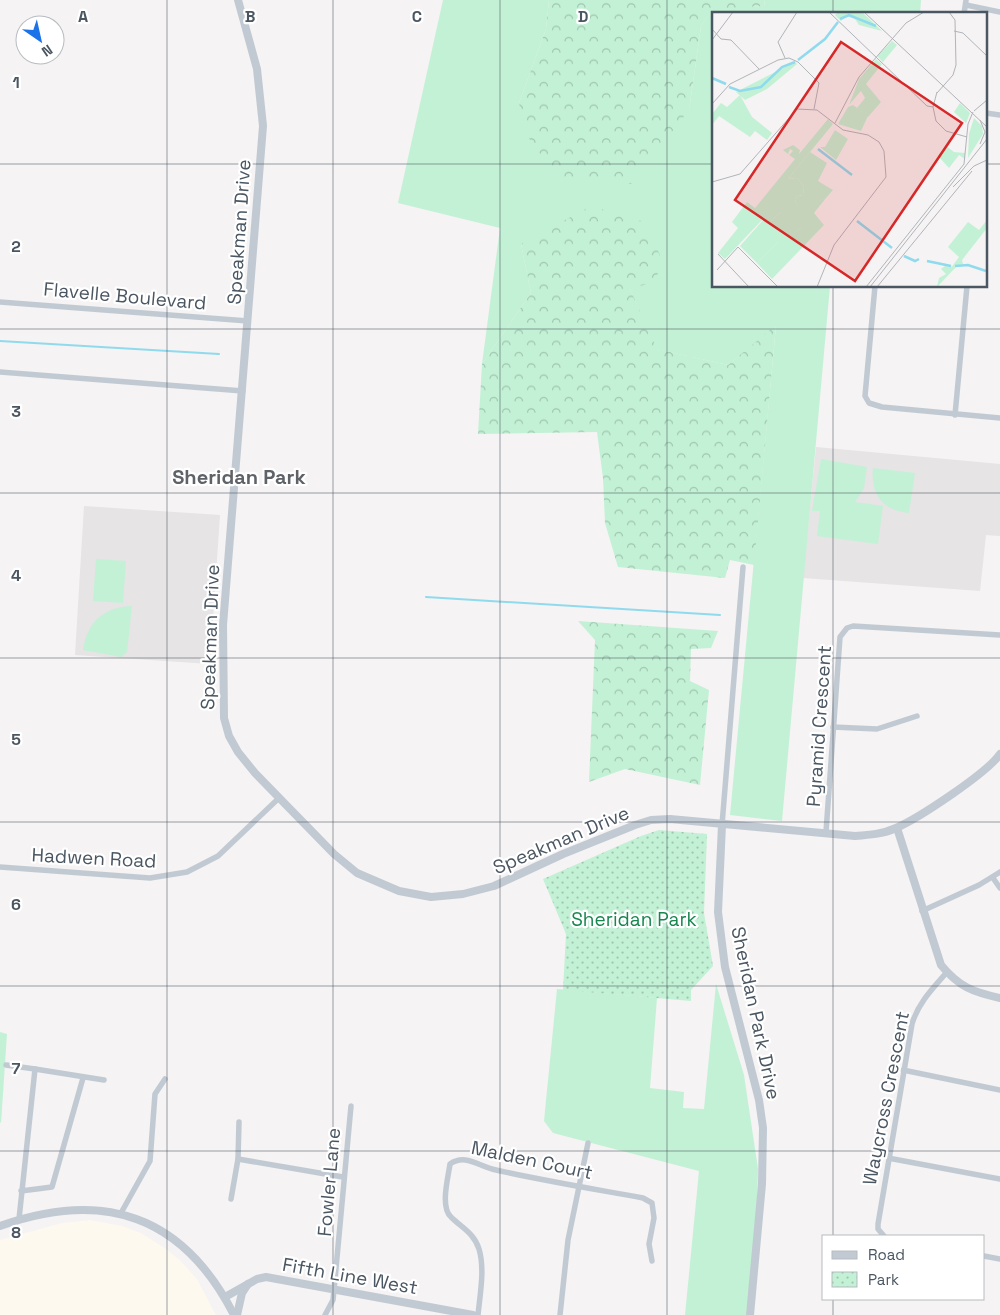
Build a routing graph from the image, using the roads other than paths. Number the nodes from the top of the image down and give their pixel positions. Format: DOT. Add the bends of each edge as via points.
graph roads {
  1 [pos="238,0"];
  2 [pos="966,3"];
  3 [pos="1000,12"];
  4 [pos="875,288"];
  5 [pos="966,288"];
  6 [pos="0,302"];
  7 [pos="248,321"];
  8 [pos="0,372"];
  9 [pos="242,391"];
  10 [pos="955,415"];
  11 [pos="1000,418"];
  12 [pos="743,567"];
  13 [pos="1000,635"];
  14 [pos="916,716"];
  15 [pos="833,727"];
  16 [pos="1000,754"];
  17 [pos="280,798"];
  18 [pos="722,825"];
  19 [pos="897,828"];
  20 [pos="826,832"];
  21 [pos="0,867"];
  22 [pos="1000,872"];
  23 [pos="992,878"];
  24 [pos="1000,888"];
  25 [pos="922,911"];
  26 [pos="947,972"];
  27 [pos="1000,998"];
  28 [pos="6,1065"];
  29 [pos="35,1069"];
  30 [pos="903,1070"];
  31 [pos="83,1078"];
  32 [pos="166,1079"];
  33 [pos="104,1080"];
  34 [pos="1000,1090"];
  35 [pos="352,1106"];
  36 [pos="239,1122"];
  37 [pos="588,1143"];
  38 [pos="238,1158"];
  39 [pos="888,1158"];
  40 [pos="343,1177"];
  41 [pos="1000,1179"];
  42 [pos="579,1187"];
  43 [pos="21,1191"];
  44 [pos="231,1199"];
  45 [pos="122,1213"];
  46 [pos="19,1219"];
  47 [pos="0,1226"];
  48 [pos="883,1235"];
  49 [pos="985,1256"];
  50 [pos="1000,1259"];
  51 [pos="652,1261"];
  52 [pos="249,1283"];
  53 [pos="334,1290"];
  54 [pos="225,1297"];
  55 [pos="236,1315"];
  56 [pos="325,1315"];
  57 [pos="473,1315"];
  58 [pos="478,1315"];
  59 [pos="560,1315"];
  60 [pos="750,1315"];
  1 -- 7 [label="street, Speakman Drive" via="256,69 263,126"];
  2 -- 3 [label="street"];
  4 -- 10 [label="street" via="866,396 869,403"];
  5 -- 10 [label="street"];
  6 -- 7 [label="street, Flavelle Boulevard"];
  7 -- 9 [label="street, Speakman Drive"];
  8 -- 9 [label="street"];
  9 -- 17 [label="street, Speakman Drive" via="223,625 224,718 238,752"];
  10 -- 11 [label="street"];
  12 -- 18 [label="street, Sheridan Park Drive"];
  13 -- 15 [label="street, Pyramid Crescent" via="847,628 840,637"];
  14 -- 15 [label="street" via="877,729"];
  15 -- 20 [label="street, Pyramid Crescent"];
  16 -- 19 [label="street, Speakman Drive" via="983,772"];
  17 -- 18 [label="street, Speakman Drive" via="357,873 377,884 431,897 463,894 494,886 563,854 651,820"];
  17 -- 21 [label="street, Hadwen Road" via="218,856 187,872 150,878"];
  18 -- 20 [label="street, Speakman Drive"];
  18 -- 60 [label="street, Sheridan Park Drive" via="718,912 725,966 759,1100 763,1128 762,1184"];
  19 -- 20 [label="street, Speakman Drive" via="855,836"];
  19 -- 25 [label="street"];
  22 -- 23 [label="street"];
  23 -- 24 [label="street"];
  23 -- 25 [label="street"];
  25 -- 26 [label="street" via="935,952"];
  26 -- 27 [label="street" via="970,991"];
  26 -- 30 [label="street, Waycross Crescent" via="915,1014"];
  28 -- 29 [label="street"];
  29 -- 31 [label="street"];
  29 -- 43 [label="street"];
  30 -- 34 [label="street"];
  30 -- 39 [label="street, Waycross Crescent"];
  31 -- 33 [label="street"];
  31 -- 43 [label="street" via="52,1187"];
  32 -- 45 [label="street" via="155,1094 150,1161"];
  35 -- 40 [label="street, Fowler Lane"];
  36 -- 38 [label="street"];
  37 -- 42 [label="street"];
  38 -- 40 [label="street"];
  38 -- 44 [label="street"];
  39 -- 41 [label="street"];
  39 -- 48 [label="street, Waycross Crescent" via="878,1224"];
  40 -- 53 [label="street, Fowler Lane"];
  42 -- 51 [label="street, Malden Court" via="643,1198 652,1203 654,1218 649,1244"];
  42 -- 58 [label="street, Malden Court" via="495,1170 465,1159 450,1164 447,1209 451,1217 471,1232 479,1248"];
  42 -- 59 [label="street" via="568,1240"];
  43 -- 46 [label="street"];
  45 -- 46 [label="street" via="85,1209"];
  45 -- 54 [label="street" via="154,1226 183,1246"];
  46 -- 47 [label="street"];
  49 -- 50 [label="street"];
  52 -- 53 [label="street, Fifth Line West" via="266,1277"];
  52 -- 54 [label="street, Fifth Line West"];
  52 -- 55 [label="street" via="242,1293"];
  53 -- 56 [label="street, Fowler Lane"];
  53 -- 57 [label="street, Fifth Line West"];
  54 -- 55 [label="street"];
}
